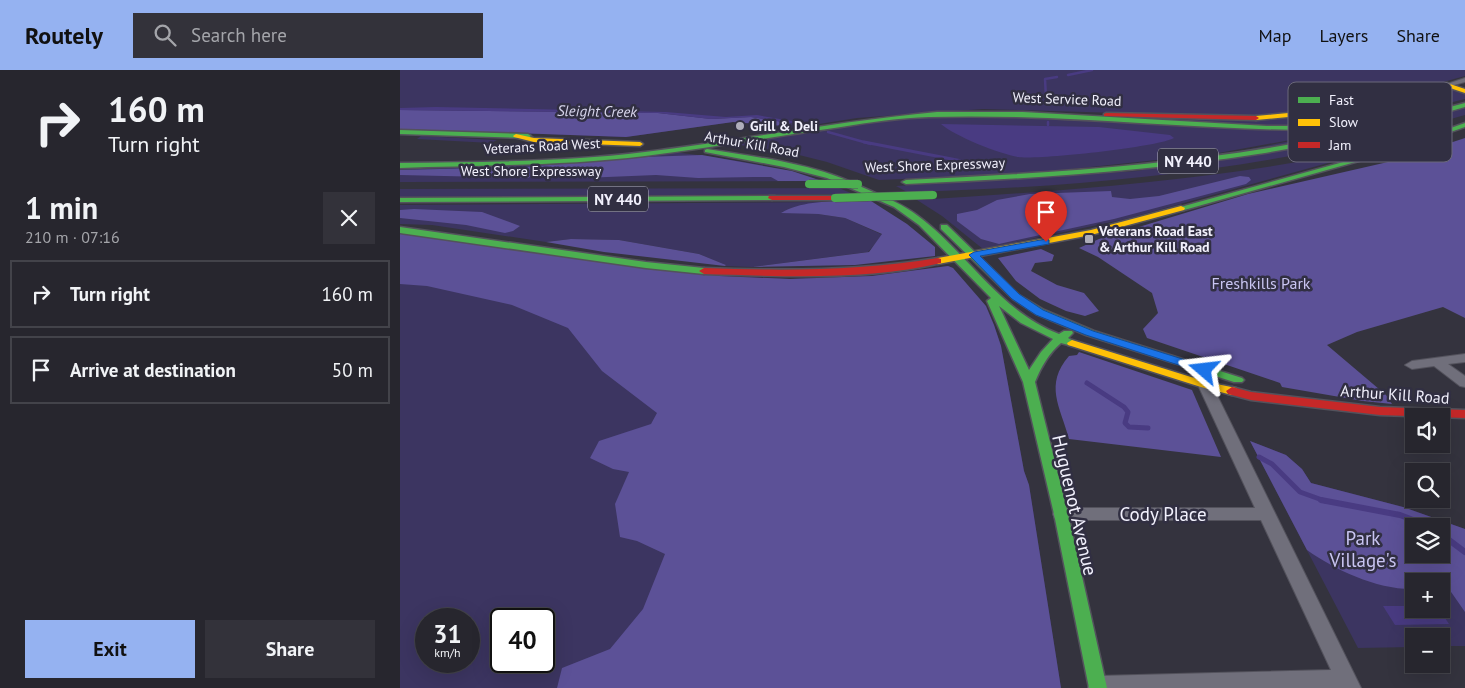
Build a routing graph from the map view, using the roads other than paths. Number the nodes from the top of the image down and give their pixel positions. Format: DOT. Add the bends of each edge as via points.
graph roads {
  1 [pos="1465,104"];
  2 [pos="1452,107"];
  3 [pos="1452,109"];
  4 [pos="917,115"];
  5 [pos="1288,116"];
  6 [pos="1465,118"];
  7 [pos="1452,122"];
  8 [pos="1465,125"];
  9 [pos="1288,128"];
  10 [pos="1452,130"];
  11 [pos="400,132"];
  12 [pos="516,136"];
  13 [pos="568,141"];
  14 [pos="706,145"];
  15 [pos="1288,145"];
  16 [pos="685,148"];
  17 [pos="1348,162"];
  18 [pos="512,164"];
  19 [pos="400,166"];
  20 [pos="879,183"];
  21 [pos="901,183"];
  22 [pos="804,184"];
  23 [pos="937,194"];
  24 [pos="400,200"];
  25 [pos="400,230"];
  26 [pos="974,255"];
  27 [pos="957,258"];
  28 [pos="988,292"];
  29 [pos="1076,328"];
  30 [pos="1058,338"];
  31 [pos="1465,358"];
  32 [pos="1438,362"];
  33 [pos="1412,365"];
  34 [pos="1028,382"];
  35 [pos="1465,383"];
  36 [pos="1206,385"];
  37 [pos="1294,400"];
  38 [pos="1465,414"];
  39 [pos="1061,514"];
  40 [pos="1266,514"];
  41 [pos="1347,684"];
  42 [pos="1098,687"];
  1 -- 2 [label="main road"];
  1 -- 3 [label="main road, West Shore Expressway / NY 440"];
  4 -- 5 [label="main road, West Service Road" via="1013,113 1234,119"];
  4 -- 9 [label="main road" via="1041,114"];
  4 -- 14 [label="main road, West Service Road"];
  6 -- 7 [label="main road"];
  8 -- 10 [label="main road"];
  11 -- 12 [label="main road, Arthur Kill Road"];
  12 -- 13 [label="main road, Arthur Kill Road"];
  12 -- 14 [label="main road, Arthur Kill Road"];
  13 -- 16 [label="main road, Arthur Kill Road"];
  13 -- 18 [label="main road" via="571,148 556,158"];
  14 -- 16 [label="main road, West Service Road"];
  14 -- 26 [label="main road, Arthur Kill Road" via="795,159 858,178 915,206"];
  15 -- 21 [label="main road, West Shore Expressway / NY 440" via="1196,160 1038,176"];
  16 -- 18 [label="main road, Veterans Road West" via="556,163"];
  16 -- 27 [label="main road, Arthur Kill Road" via="797,167 857,187 910,214"];
  17 -- 26 [label="main road" via="1140,221"];
  18 -- 19 [label="main road, Veterans Road West"];
  20 -- 22 [label="main road, West Shore Expressway, bridge"];
  23 -- 24 [label="main road, West Shore Expressway / NY 440, bridge" via="835,198"];
  25 -- 27 [label="main road" via="703,271 822,272 918,265"];
  26 -- 27 [label="main road"];
  26 -- 29 [label="main road, Arthur Kill Road" via="1016,296 1040,312"];
  27 -- 28 [label="main road, Arthur Kill Road"];
  28 -- 30 [label="main road" via="1010,312"];
  28 -- 34 [label="main road, Huguenot Avenue"];
  29 -- 30 [label="main road"];
  29 -- 37 [label="main road, Arthur Kill Road"];
  30 -- 34 [label="main road" via="1036,363"];
  30 -- 36 [label="main road"];
  31 -- 32 [label="street"];
  32 -- 33 [label="street"];
  32 -- 35 [label="street"];
  34 -- 39 [label="main road, Huguenot Avenue"];
  36 -- 37 [label="main road" via="1251,396"];
  36 -- 40 [label="street"];
  37 -- 38 [label="main road, Arthur Kill Road" via="1380,411"];
  39 -- 40 [label="street, Cody Place"];
  39 -- 42 [label="main road, Huguenot Avenue"];
  40 -- 41 [label="street"];
  41 -- 42 [label="street"];
}
